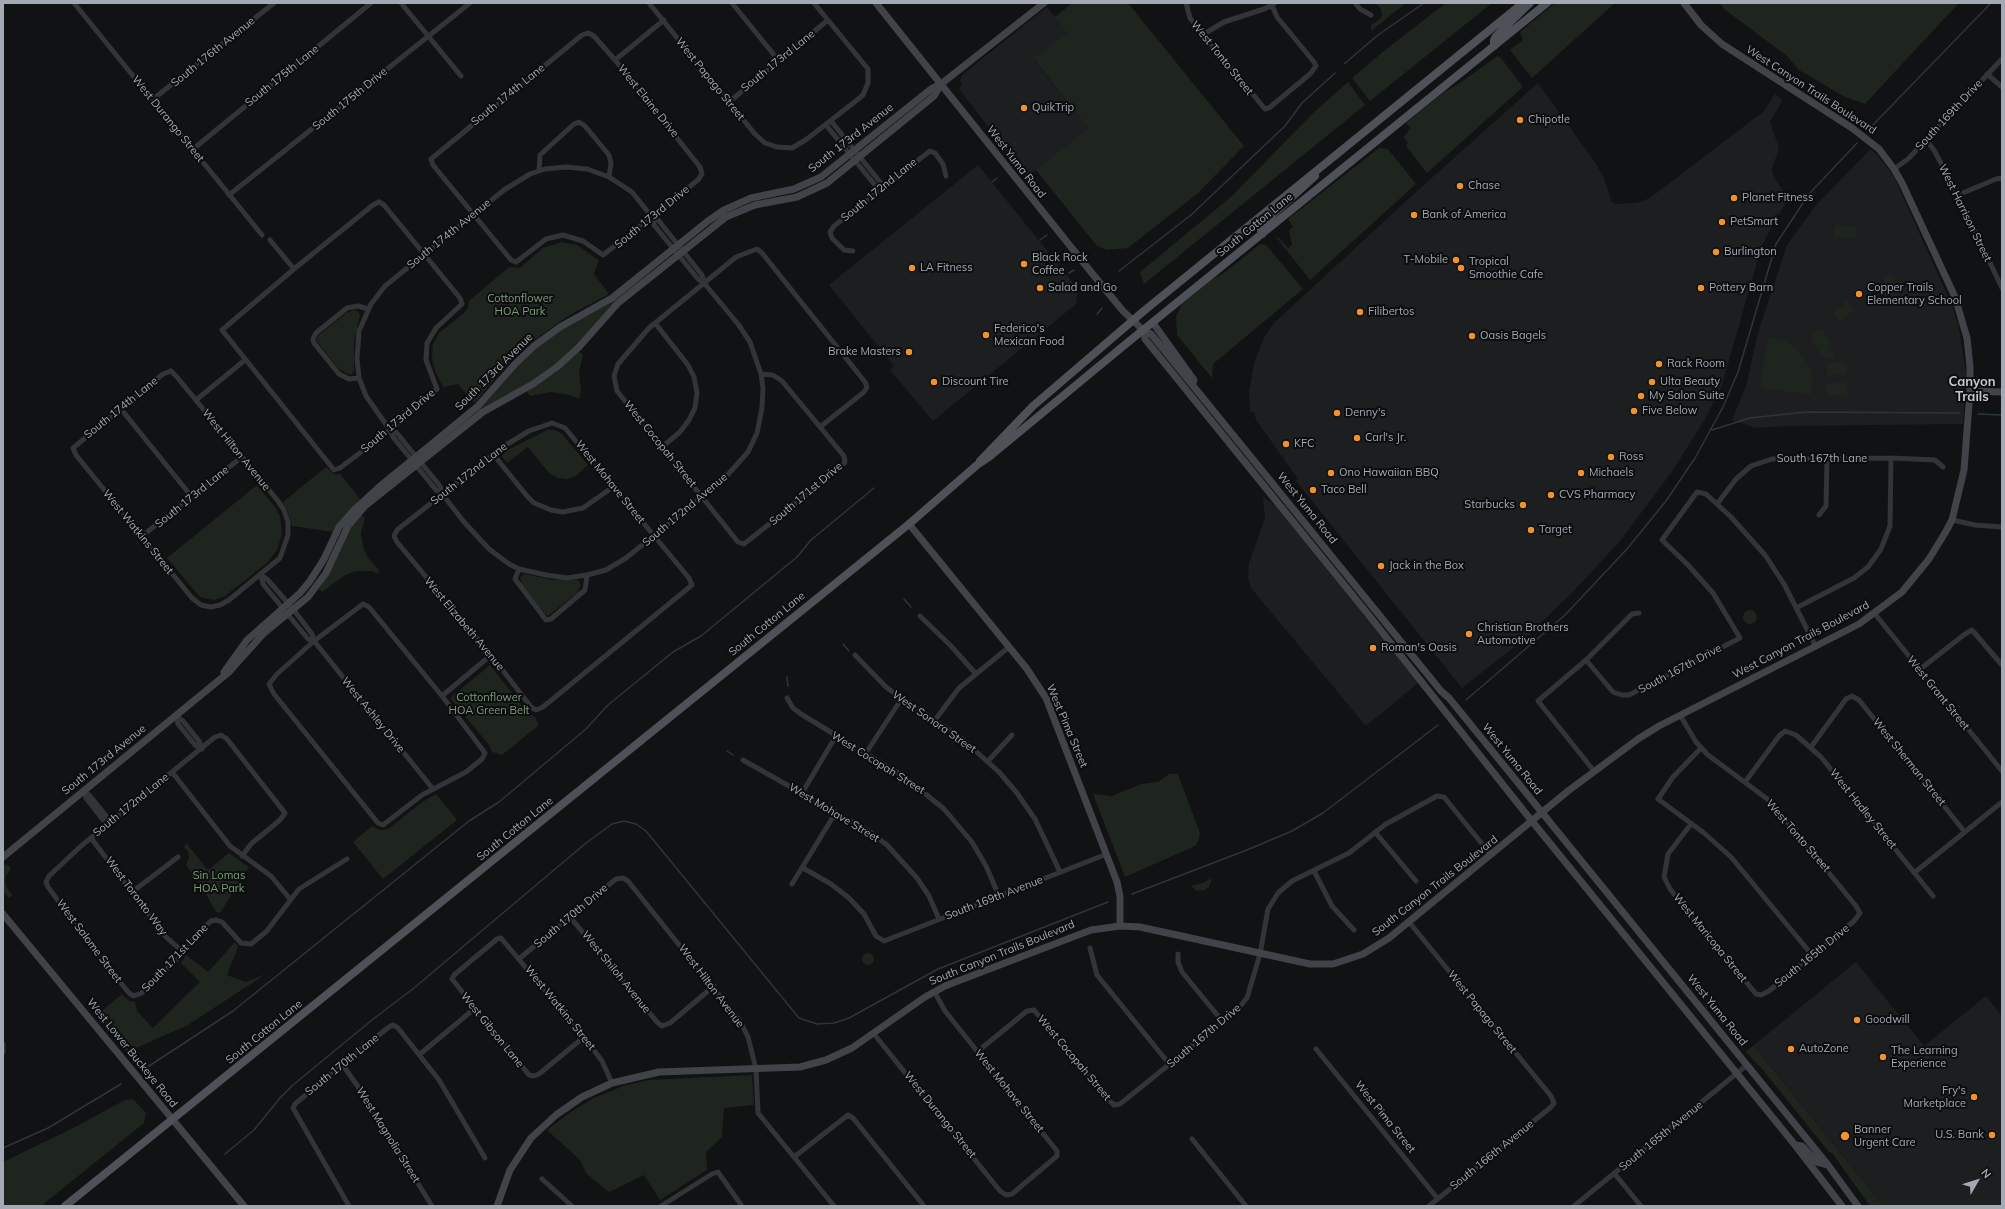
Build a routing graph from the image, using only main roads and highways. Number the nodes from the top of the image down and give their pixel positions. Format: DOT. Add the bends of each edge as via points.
graph roads {
  1 [pos="1523,3"];
  2 [pos="1530,3"];
  3 [pos="1547,3"];
  4 [pos="1494,46"];
  5 [pos="1376,122"];
  6 [pos="1386,134"];
  7 [pos="1325,163"];
  8 [pos="1262,234"];
  9 [pos="1050,392"];
  10 [pos="1020,431"];
  11 [pos="977,464"];
  12 [pos="65,1206"];
  1 -- 5 [label="main road, South Cotton Lane"];
  2 -- 4 [label="main road" via="1496,36"];
  3 -- 4 [label="main road, South Cotton Lane"];
  4 -- 6 [label="main road, South Cotton Lane"];
  5 -- 6 [label="main road"];
  5 -- 7 [label="main road, South Cotton Lane"];
  6 -- 8 [label="main road, South Cotton Lane"];
  7 -- 8 [label="main road" via="1310,182 1260,226"];
  7 -- 9 [label="main road, South Cotton Lane" via="1133,320"];
  8 -- 10 [label="main road, South Cotton Lane"];
  9 -- 10 [label="main road" via="1050,400"];
  9 -- 11 [label="main road, South Cotton Lane" via="984,454"];
  10 -- 11 [label="main road, South Cotton Lane"];
  11 -- 12 [label="main road, South Cotton Lane" via="909,524"];
}
